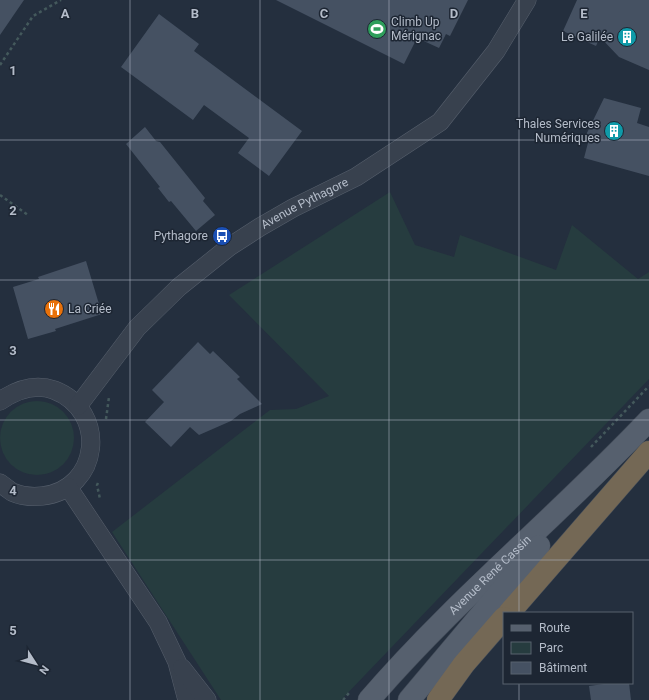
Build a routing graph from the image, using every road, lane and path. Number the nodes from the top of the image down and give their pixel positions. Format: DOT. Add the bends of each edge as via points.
graph roads {
  1 [pos="61,0"];
  2 [pos="527,0"];
  3 [pos="0,65"];
  4 [pos="0,195"];
  5 [pos="28,216"];
  6 [pos="110,396"];
  7 [pos="0,402"];
  8 [pos="78,406"];
  9 [pos="649,420"];
  10 [pos="107,424"];
  11 [pos="649,452"];
  12 [pos="616,455"];
  13 [pos="99,479"];
  14 [pos="0,483"];
  15 [pos="68,487"];
  16 [pos="100,501"];
  17 [pos="510,612"];
  18 [pos="503,619"];
  19 [pos="177,662"];
  20 [pos="188,700"];
  21 [pos="207,700"];
  22 [pos="369,700"];
  23 [pos="409,700"];
  24 [pos="438,700"];
  1 -- 3 [label="path" via="33,16"];
  2 -- 8 [label="street, Avenue Pythagore" via="496,51 440,122 356,177 280,216 229,247 179,287 137,328"];
  4 -- 5 [label="path"];
  6 -- 10 [label="path"];
  7 -- 8 [label="street" via="11,393 28,387 47,388 64,394"];
  8 -- 15 [label="street" via="88,421 92,439 89,458 81,474"];
  9 -- 12 [label="main road, Avenue René Cassin"];
  11 -- 17 [label="highway"];
  12 -- 22 [label="main road, Avenue René Cassin" via="428,635"];
  12 -- 23 [label="main road, Avenue René Cassin"];
  13 -- 16 [label="path" via="97,485"];
  14 -- 15 [label="street" via="13,492 32,497 51,495"];
  15 -- 19 [label="street" via="158,622"];
  18 -- 24 [label="highway" via="464,664"];
  19 -- 20 [label="street"];
  19 -- 21 [label="street"];
}
